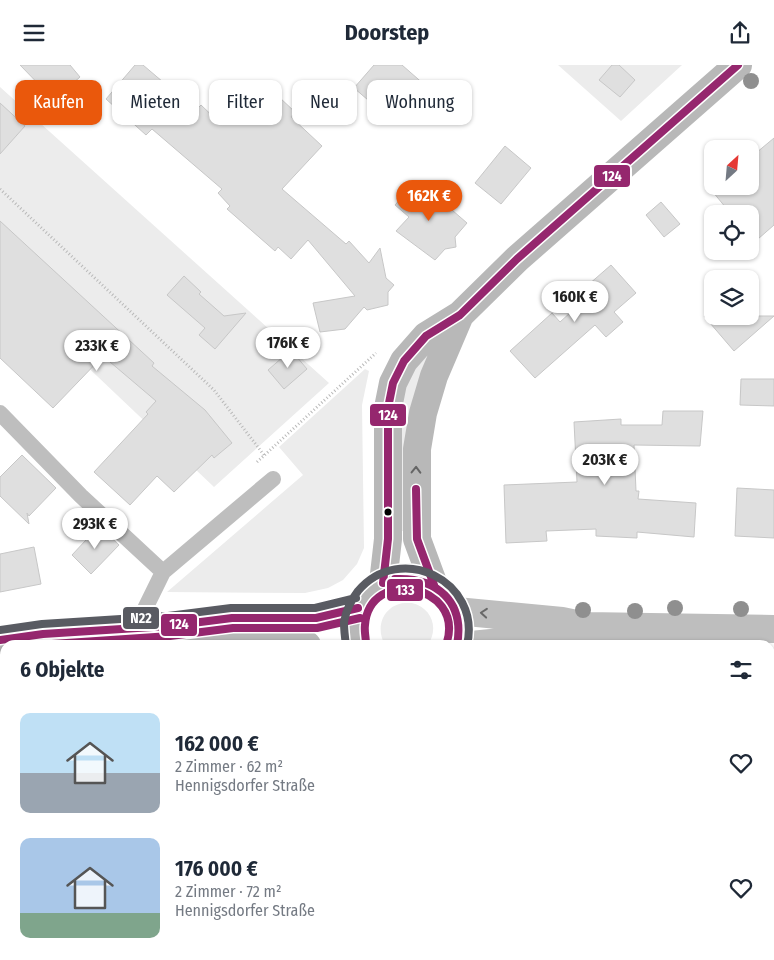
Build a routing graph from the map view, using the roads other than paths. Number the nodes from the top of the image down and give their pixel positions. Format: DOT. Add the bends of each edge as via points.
graph roads {
  1 [pos="738,65"];
  2 [pos="460,315"];
  3 [pos="0,413"];
  4 [pos="273,479"];
  5 [pos="163,572"];
  6 [pos="383,583"];
  7 [pos="434,585"];
  8 [pos="358,608"];
  9 [pos="456,611"];
  10 [pos="586,626"];
  11 [pos="136,627"];
  12 [pos="169,627"];
  13 [pos="774,629"];
  14 [pos="0,640"];
  15 [pos="205,640"];
  16 [pos="355,640"];
  17 [pos="457,640"];
  18 [pos="522,640"];
  1 -- 2 [label="main road" via="526,251"];
  2 -- 6 [label="main road" via="426,336 404,361 393,383 388,408 388,539"];
  7 -- 2 [label="main road, one-way" via="417,539 417,449 434,376"];
  3 -- 5 [label="lane"];
  4 -- 5 [label="lane"];
  5 -- 11 [label="lane"];
  6 -- 7 [label="main road" via="391,579 411,578"];
  6 -- 8 [label="main road" via="368,594"];
  7 -- 9 [label="main road" via="446,595"];
  8 -- 12 [label="main road" via="316,618 232,618"];
  8 -- 16 [label="main road" via="353,629"];
  10 -- 9 [label="street, one-way"];
  9 -- 17 [label="main road"];
  10 -- 13 [label="street"];
  10 -- 18 [label="street" via="552,637"];
  11 -- 12 [label="main road"];
  11 -- 14 [label="main road"];
  12 -- 15 [label="main road"];
}
